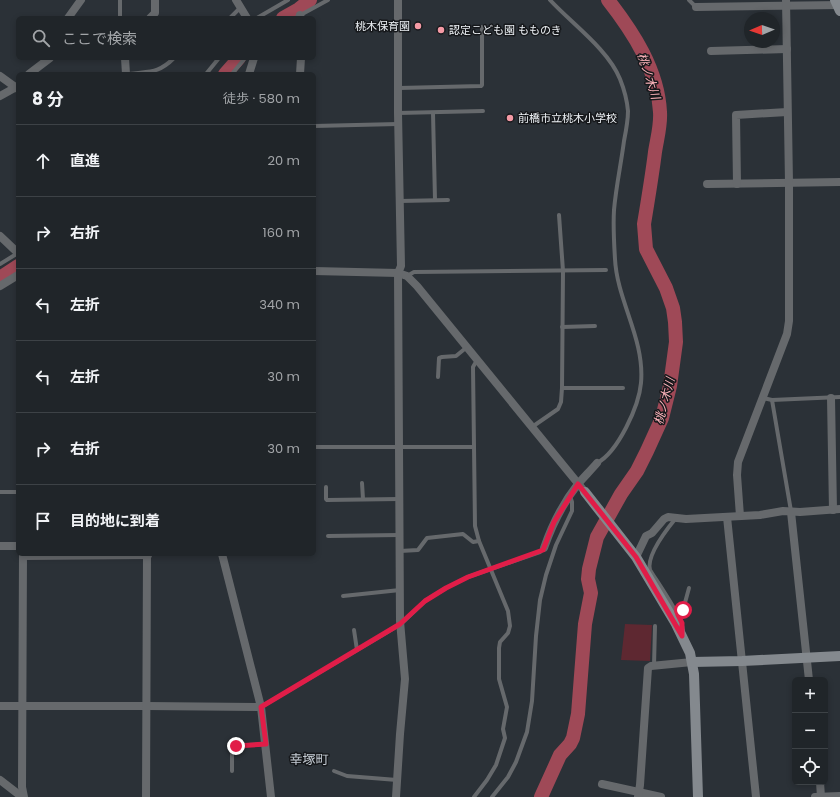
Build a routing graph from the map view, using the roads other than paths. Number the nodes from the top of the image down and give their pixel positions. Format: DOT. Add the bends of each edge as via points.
graph roads {
  1 [pos="81,0"];
  2 [pos="120,0"];
  3 [pos="155,0"];
  4 [pos="236,0"];
  5 [pos="288,0"];
  6 [pos="328,0"];
  7 [pos="398,0"];
  8 [pos="550,0"];
  9 [pos="688,0"];
  10 [pos="786,3"];
  11 [pos="838,5"];
  12 [pos="696,7"];
  13 [pos="240,8"];
  14 [pos="69,16"];
  15 [pos="120,16"];
  16 [pos="152,16"];
  17 [pos="232,16"];
  18 [pos="246,16"];
  19 [pos="260,16"];
  20 [pos="301,16"];
  21 [pos="482,27"];
  22 [pos="787,49"];
  23 [pos="712,51"];
  24 [pos="38,60"];
  25 [pos="47,60"];
  26 [pos="125,60"];
  27 [pos="172,60"];
  28 [pos="217,60"];
  29 [pos="243,60"];
  30 [pos="253,60"];
  31 [pos="301,60"];
  32 [pos="31,72"];
  33 [pos="128,72"];
  34 [pos="144,72"];
  35 [pos="208,72"];
  36 [pos="234,72"];
  37 [pos="250,72"];
  38 [pos="300,72"];
  39 [pos="0,76"];
  40 [pos="16,87"];
  41 [pos="16,88"];
  42 [pos="399,88"];
  43 [pos="0,96"];
  44 [pos="483,111"];
  45 [pos="788,112"];
  46 [pos="433,113"];
  47 [pos="398,114"];
  48 [pos="398,124"];
  49 [pos="316,126"];
  50 [pos="789,182"];
  51 [pos="840,182"];
  52 [pos="707,184"];
  53 [pos="737,184"];
  54 [pos="434,200"];
  55 [pos="448,200"];
  56 [pos="399,201"];
  57 [pos="559,215"];
  58 [pos="0,236"];
  59 [pos="16,251"];
  60 [pos="16,254"];
  61 [pos="0,264"];
  62 [pos="606,270"];
  63 [pos="316,271"];
  64 [pos="562,271"];
  65 [pos="398,273"];
  66 [pos="16,276"];
  67 [pos="407,276"];
  68 [pos="0,286"];
  69 [pos="595,326"];
  70 [pos="562,327"];
  71 [pos="467,348"];
  72 [pos="477,360"];
  73 [pos="438,377"];
  74 [pos="562,388"];
  75 [pos="623,388"];
  76 [pos="840,397"];
  77 [pos="762,398"];
  78 [pos="831,398"];
  79 [pos="772,400"];
  80 [pos="532,428"];
  81 [pos="474,446"];
  82 [pos="316,447"];
  83 [pos="398,448"];
  84 [pos="597,463"];
  85 [pos="362,483"];
  86 [pos="578,484"];
  87 [pos="326,487"];
  88 [pos="0,492"];
  89 [pos="16,492"];
  90 [pos="585,492"];
  91 [pos="570,496"];
  92 [pos="363,499"];
  93 [pos="399,499"];
  94 [pos="836,510"];
  95 [pos="791,512"];
  96 [pos="740,516"];
  97 [pos="727,517"];
  98 [pos="677,518"];
  99 [pos="399,535"];
  100 [pos="328,536"];
  101 [pos="479,541"];
  102 [pos="0,546"];
  103 [pos="16,546"];
  104 [pos="544,548"];
  105 [pos="399,551"];
  106 [pos="634,555"];
  107 [pos="23,556"];
  108 [pos="148,556"];
  109 [pos="223,556"];
  110 [pos="491,568"];
  111 [pos="689,588"];
  112 [pos="400,590"];
  113 [pos="343,596"];
  114 [pos="678,615"];
  115 [pos="400,624"];
  116 [pos="655,626"];
  117 [pos="354,630"];
  118 [pos="682,636"];
  119 [pos="357,650"];
  120 [pos="840,656"];
  121 [pos="806,658"];
  122 [pos="742,661"];
  123 [pos="692,662"];
  124 [pos="654,666"];
  125 [pos="809,677"];
  126 [pos="0,706"];
  127 [pos="23,706"];
  128 [pos="147,706"];
  129 [pos="261,707"];
  130 [pos="266,744"];
  131 [pos="232,771"];
  132 [pos="334,771"];
  133 [pos="0,780"];
  134 [pos="397,780"];
  135 [pos="602,784"];
  136 [pos="820,785"];
  137 [pos="638,794"];
  138 [pos="475,796"];
  139 [pos="840,796"];
  140 [pos="23,797"];
  141 [pos="146,797"];
  142 [pos="272,797"];
  143 [pos="396,797"];
  144 [pos="492,797"];
  145 [pos="661,797"];
  146 [pos="698,797"];
  147 [pos="756,797"];
  148 [pos="815,797"];
  149 [pos="821,797"];
  1 -- 14 [label="street"];
  2 -- 15 [label="lane"];
  3 -- 16 [label="street" via="155,13"];
  4 -- 13 [label="street"];
  5 -- 19 [label="lane"];
  6 -- 20 [label="lane"];
  7 -- 42 [label="street"];
  8 -- 84 [label="lane" via="613,66 628,111 614,210 615,260 618,279 637,342 641,382 638,401 627,426 610,451"];
  9 -- 12 [label="lane"];
  10 -- 11 [label="street"];
  10 -- 12 [label="street"];
  10 -- 22 [label="street"];
  13 -- 17 [label="lane"];
  13 -- 18 [label="street"];
  21 -- 42 [label="lane" via="481,86"];
  22 -- 23 [label="street"];
  22 -- 45 [label="street"];
  24 -- 32 [label="street"];
  25 -- 32 [label="street"];
  26 -- 33 [label="street"];
  27 -- 34 [label="lane" via="159,70"];
  28 -- 35 [label="lane"];
  29 -- 36 [label="lane"];
  30 -- 37 [label="street"];
  31 -- 38 [label="street"];
  39 -- 40 [label="street"];
  41 -- 43 [label="street"];
  42 -- 47 [label="street"];
  44 -- 46 [label="lane"];
  45 -- 50 [label="street"];
  45 -- 53 [label="street" via="736,115"];
  46 -- 47 [label="lane"];
  46 -- 54 [label="lane"];
  47 -- 48 [label="street"];
  48 -- 49 [label="lane"];
  48 -- 56 [label="street"];
  50 -- 51 [label="street"];
  50 -- 53 [label="street"];
  50 -- 77 [label="street" via="789,320 787,334"];
  52 -- 53 [label="street"];
  54 -- 55 [label="lane"];
  54 -- 56 [label="lane"];
  56 -- 65 [label="street" via="401,266"];
  57 -- 64 [label="lane"];
  58 -- 59 [label="street"];
  60 -- 61 [label="lane"];
  62 -- 64 [label="lane"];
  63 -- 65 [label="street"];
  64 -- 67 [label="lane" via="414,272"];
  64 -- 70 [label="lane"];
  65 -- 67 [label="street"];
  65 -- 83 [label="street"];
  66 -- 68 [label="street"];
  67 -- 71 [label="street"];
  69 -- 70 [label="lane"];
  70 -- 74 [label="lane"];
  71 -- 72 [label="street"];
  71 -- 73 [label="lane" via="456,356 439,358"];
  72 -- 80 [label="street"];
  72 -- 81 [label="lane" via="473,367"];
  74 -- 75 [label="lane"];
  74 -- 80 [label="lane" via="558,409"];
  76 -- 78 [label="lane"];
  77 -- 79 [label="lane"];
  77 -- 96 [label="street" via="737,468"];
  78 -- 79 [label="lane"];
  78 -- 94 [label="street"];
  79 -- 95 [label="lane"];
  80 -- 86 [label="street"];
  81 -- 83 [label="lane"];
  81 -- 101 [label="lane" via="474,522"];
  82 -- 83 [label="lane"];
  83 -- 93 [label="street"];
  84 -- 86 [label="street"];
  85 -- 92 [label="lane"];
  86 -- 90 [label="street"];
  86 -- 91 [label="street"];
  87 -- 92 [label="lane" via="327,500"];
  88 -- 89 [label="lane"];
  90 -- 106 [label="street"];
  91 -- 104 [label="street" via="554,522"];
  91 -- 144 [label="lane" via="572,510 556,545 540,600 532,706 527,732 508,777"];
  92 -- 93 [label="lane"];
  93 -- 99 [label="street"];
  94 -- 95 [label="street"];
  95 -- 96 [label="street"];
  95 -- 121 [label="street"];
  96 -- 97 [label="street"];
  97 -- 98 [label="street"];
  97 -- 122 [label="street"];
  98 -- 106 [label="street" via="666,517 646,536"];
  98 -- 114 [label="lane" via="660,540 649,564 650,570"];
  99 -- 100 [label="lane"];
  99 -- 105 [label="street"];
  101 -- 105 [label="lane" via="473,542 463,534 431,537 424,540 418,550"];
  101 -- 110 [label="lane"];
  102 -- 103 [label="street"];
  104 -- 110 [label="lane" via="540,552"];
  105 -- 112 [label="street"];
  106 -- 118 [label="street"];
  107 -- 127 [label="street"];
  108 -- 128 [label="street"];
  109 -- 129 [label="street"];
  110 -- 115 [label="lane" via="436,593"];
  110 -- 138 [label="lane" via="510,621 510,630 500,642 499,648 499,678 506,707 505,738 496,764"];
  111 -- 114 [label="lane" via="683,610"];
  112 -- 113 [label="lane"];
  112 -- 115 [label="street"];
  114 -- 118 [label="lane" via="682,623"];
  115 -- 119 [label="lane"];
  115 -- 134 [label="street" via="405,688"];
  116 -- 124 [label="lane"];
  117 -- 119 [label="lane"];
  118 -- 123 [label="street"];
  119 -- 129 [label="lane"];
  120 -- 121 [label="street"];
  121 -- 122 [label="street"];
  121 -- 125 [label="street"];
  122 -- 123 [label="street"];
  122 -- 147 [label="street"];
  123 -- 124 [label="street"];
  123 -- 146 [label="street"];
  124 -- 137 [label="street" via="648,670"];
  126 -- 127 [label="street"];
  127 -- 128 [label="street"];
  127 -- 140 [label="street"];
  128 -- 129 [label="street"];
  128 -- 141 [label="street"];
  129 -- 130 [label="street"];
  130 -- 131 [label="lane" via="233,746"];
  130 -- 142 [label="street"];
  132 -- 134 [label="lane" via="347,776"];
  133 -- 140 [label="street"];
  134 -- 143 [label="street"];
  135 -- 137 [label="street"];
  136 -- 149 [label="street"];
  137 -- 145 [label="street"];
  139 -- 149 [label="street"];
  148 -- 149 [label="street"];
}
